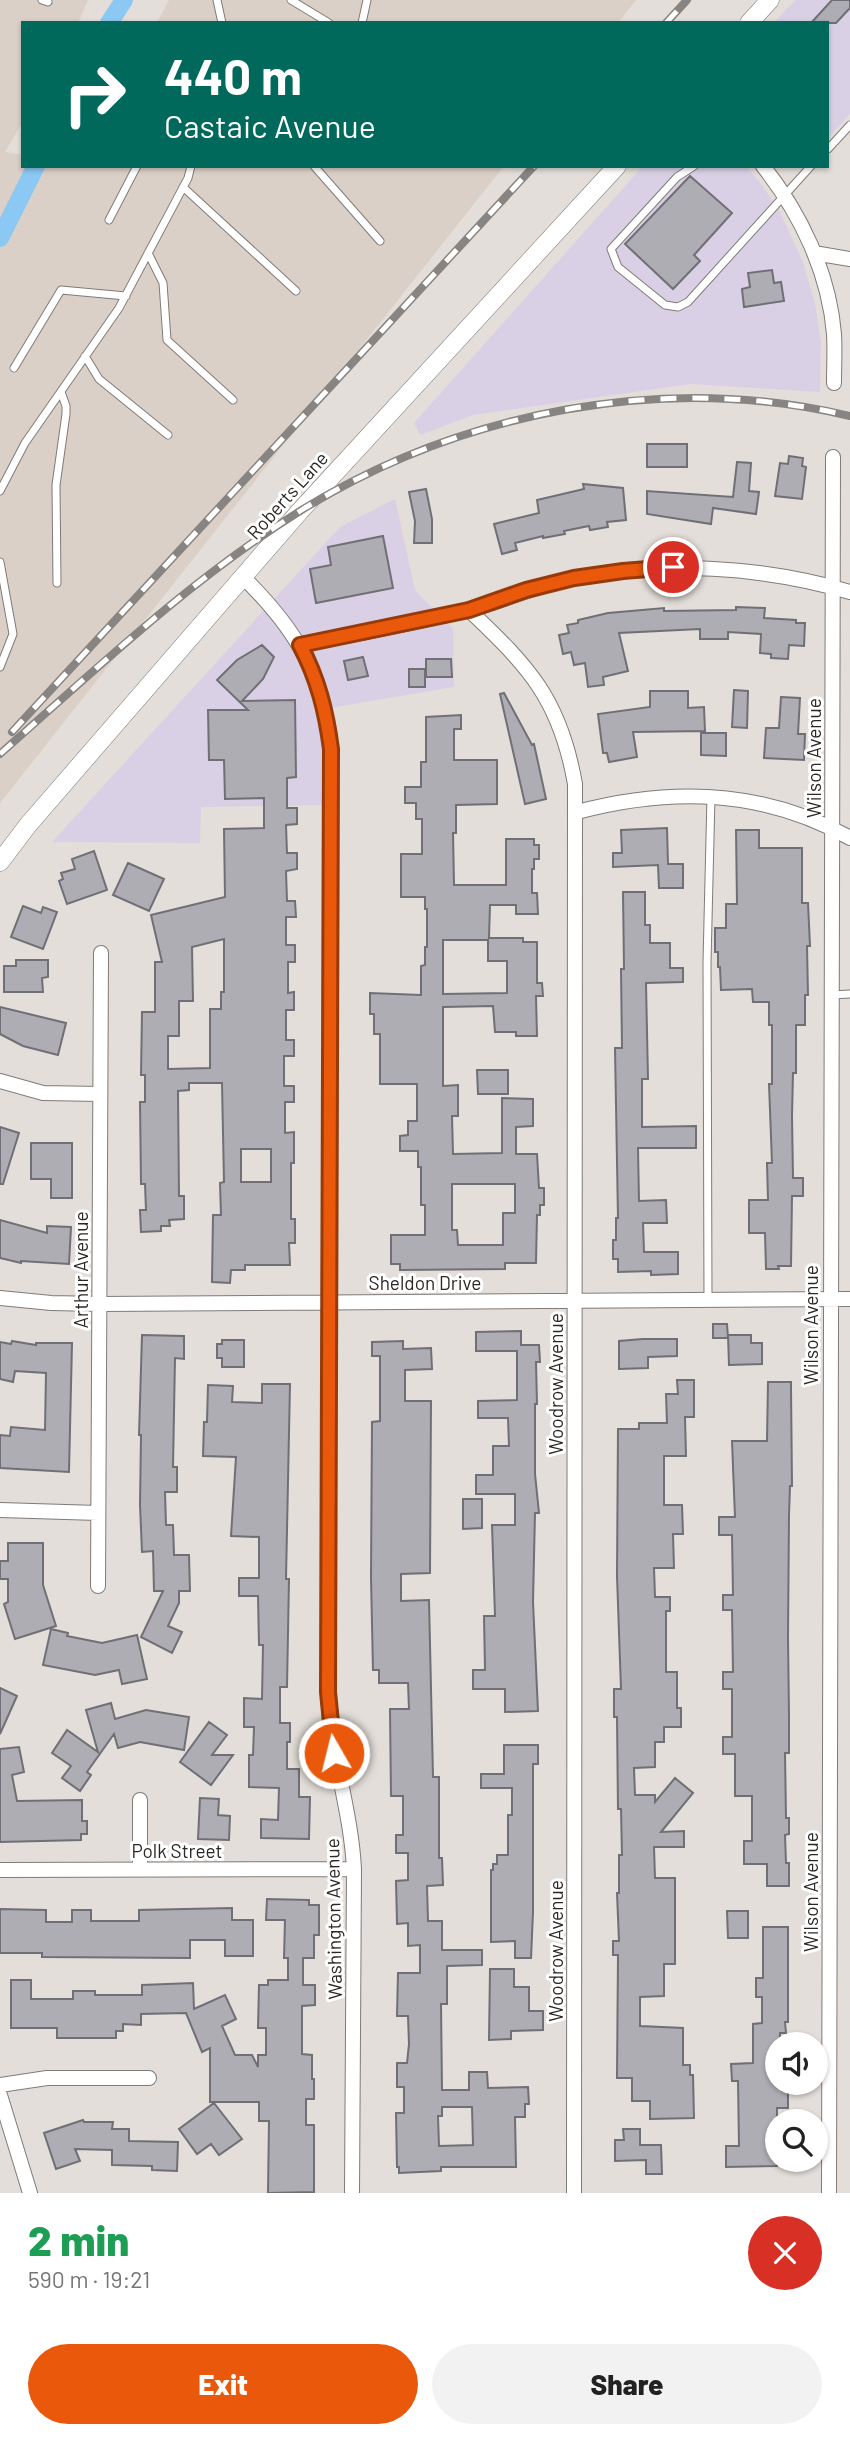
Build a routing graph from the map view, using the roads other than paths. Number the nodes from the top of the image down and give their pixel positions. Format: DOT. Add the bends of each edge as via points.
graph roads {
  1 [pos="217,0"];
  2 [pos="291,0"];
  3 [pos="367,0"];
  4 [pos="770,0"];
  5 [pos="222,21"];
  6 [pos="326,21"];
  7 [pos="362,21"];
  8 [pos="751,21"];
  9 [pos="850,125"];
  10 [pos="829,148"];
  11 [pos="136,168"];
  12 [pos="190,168"];
  13 [pos="316,168"];
  14 [pos="615,168"];
  15 [pos="691,168"];
  16 [pos="765,168"];
  17 [pos="809,168"];
  18 [pos="183,187"];
  19 [pos="784,195"];
  20 [pos="109,220"];
  21 [pos="380,241"];
  22 [pos="148,253"];
  23 [pos="814,253"];
  24 [pos="850,259"];
  25 [pos="296,291"];
  26 [pos="126,296"];
  27 [pos="85,356"];
  28 [pos="14,368"];
  29 [pos="834,383"];
  30 [pos="61,392"];
  31 [pos="233,400"];
  32 [pos="168,435"];
  33 [pos="833,457"];
  34 [pos="1,489"];
  35 [pos="0,562"];
  36 [pos="242,576"];
  37 [pos="57,583"];
  38 [pos="832,587"];
  39 [pos="850,592"];
  40 [pos="469,610"];
  41 [pos="300,645"];
  42 [pos="0,667"];
  43 [pos="711,796"];
  44 [pos="577,813"];
  45 [pos="832,828"];
  46 [pos="850,838"];
  47 [pos="0,862"];
  48 [pos="101,953"];
  49 [pos="850,993"];
  50 [pos="831,995"];
  51 [pos="0,1081"];
  52 [pos="100,1094"];
  53 [pos="0,1297"];
  54 [pos="830,1299"];
  55 [pos="850,1299"];
  56 [pos="708,1300"];
  57 [pos="575,1301"];
  58 [pos="329,1302"];
  59 [pos="99,1304"];
  60 [pos="0,1510"];
  61 [pos="98,1513"];
  62 [pos="98,1586"];
  63 [pos="139,1800"];
  64 [pos="354,1868"];
  65 [pos="0,1870"];
  66 [pos="140,1870"];
  67 [pos="149,2078"];
  68 [pos="0,2085"];
  69 [pos="0,2095"];
  70 [pos="30,2193"];
  71 [pos="352,2193"];
  72 [pos="574,2193"];
  73 [pos="829,2193"];
  1 -- 5 [label="lane"];
  2 -- 6 [label="lane"];
  3 -- 7 [label="lane"];
  4 -- 8 [label="street"];
  9 -- 10 [label="lane"];
  11 -- 20 [label="lane"];
  12 -- 18 [label="lane"];
  13 -- 21 [label="lane"];
  14 -- 36 [label="street, Roberts Lane"];
  15 -- 19 [label="lane" via="677,177 611,249 618,267 665,305 678,307 688,302"];
  16 -- 19 [label="street"];
  17 -- 19 [label="lane"];
  18 -- 22 [label="lane"];
  18 -- 25 [label="lane"];
  19 -- 23 [label="street"];
  22 -- 26 [label="lane"];
  22 -- 31 [label="lane" via="163,283 167,340"];
  23 -- 24 [label="street"];
  23 -- 29 [label="street" via="834,333"];
  26 -- 27 [label="lane"];
  26 -- 28 [label="lane" via="61,290"];
  27 -- 30 [label="lane"];
  27 -- 32 [label="lane" via="99,379"];
  30 -- 34 [label="lane" via="25,443"];
  30 -- 37 [label="lane" via="66,414 56,485"];
  33 -- 38 [label="street, Wilson Avenue"];
  35 -- 42 [label="lane" via="13,634"];
  36 -- 41 [label="street, Washington Avenue"];
  36 -- 47 [label="street, Roberts Lane"];
  38 -- 39 [label="street"];
  38 -- 40 [label="street" via="759,573 673,567 574,578"];
  38 -- 45 [label="street, Wilson Avenue"];
  40 -- 41 [label="street"];
  40 -- 44 [label="street, Woodrow Avenue" via="510,648 546,696 570,756"];
  41 -- 58 [label="street, Washington Avenue" via="320,689 331,749"];
  43 -- 44 [label="street" via="641,798"];
  43 -- 45 [label="street" via="796,813"];
  43 -- 56 [label="lane"];
  44 -- 57 [label="street, Woodrow Avenue"];
  45 -- 46 [label="street"];
  45 -- 50 [label="street, Wilson Avenue"];
  48 -- 52 [label="street, Arthur Avenue"];
  49 -- 50 [label="lane"];
  50 -- 54 [label="street, Wilson Avenue"];
  51 -- 52 [label="street" via="43,1093"];
  52 -- 59 [label="street, Arthur Avenue"];
  53 -- 59 [label="street, Sheldon Drive"];
  54 -- 55 [label="street, Sheldon Drive"];
  54 -- 56 [label="street, Sheldon Drive"];
  54 -- 73 [label="street, Wilson Avenue"];
  56 -- 57 [label="street, Sheldon Drive"];
  57 -- 58 [label="street, Sheldon Drive"];
  57 -- 72 [label="street, Woodrow Avenue"];
  58 -- 59 [label="street, Sheldon Drive"];
  58 -- 64 [label="street, Washington Avenue" via="328,1703"];
  59 -- 61 [label="street, Arthur Avenue"];
  60 -- 61 [label="street"];
  61 -- 62 [label="street, Arthur Avenue"];
  63 -- 66 [label="street"];
  64 -- 66 [label="street, Polk Street"];
  64 -- 71 [label="street, Washington Avenue"];
  65 -- 66 [label="street, Polk Street"];
  67 -- 68 [label="street" via="47,2078"];
  69 -- 70 [label="street"];
}
